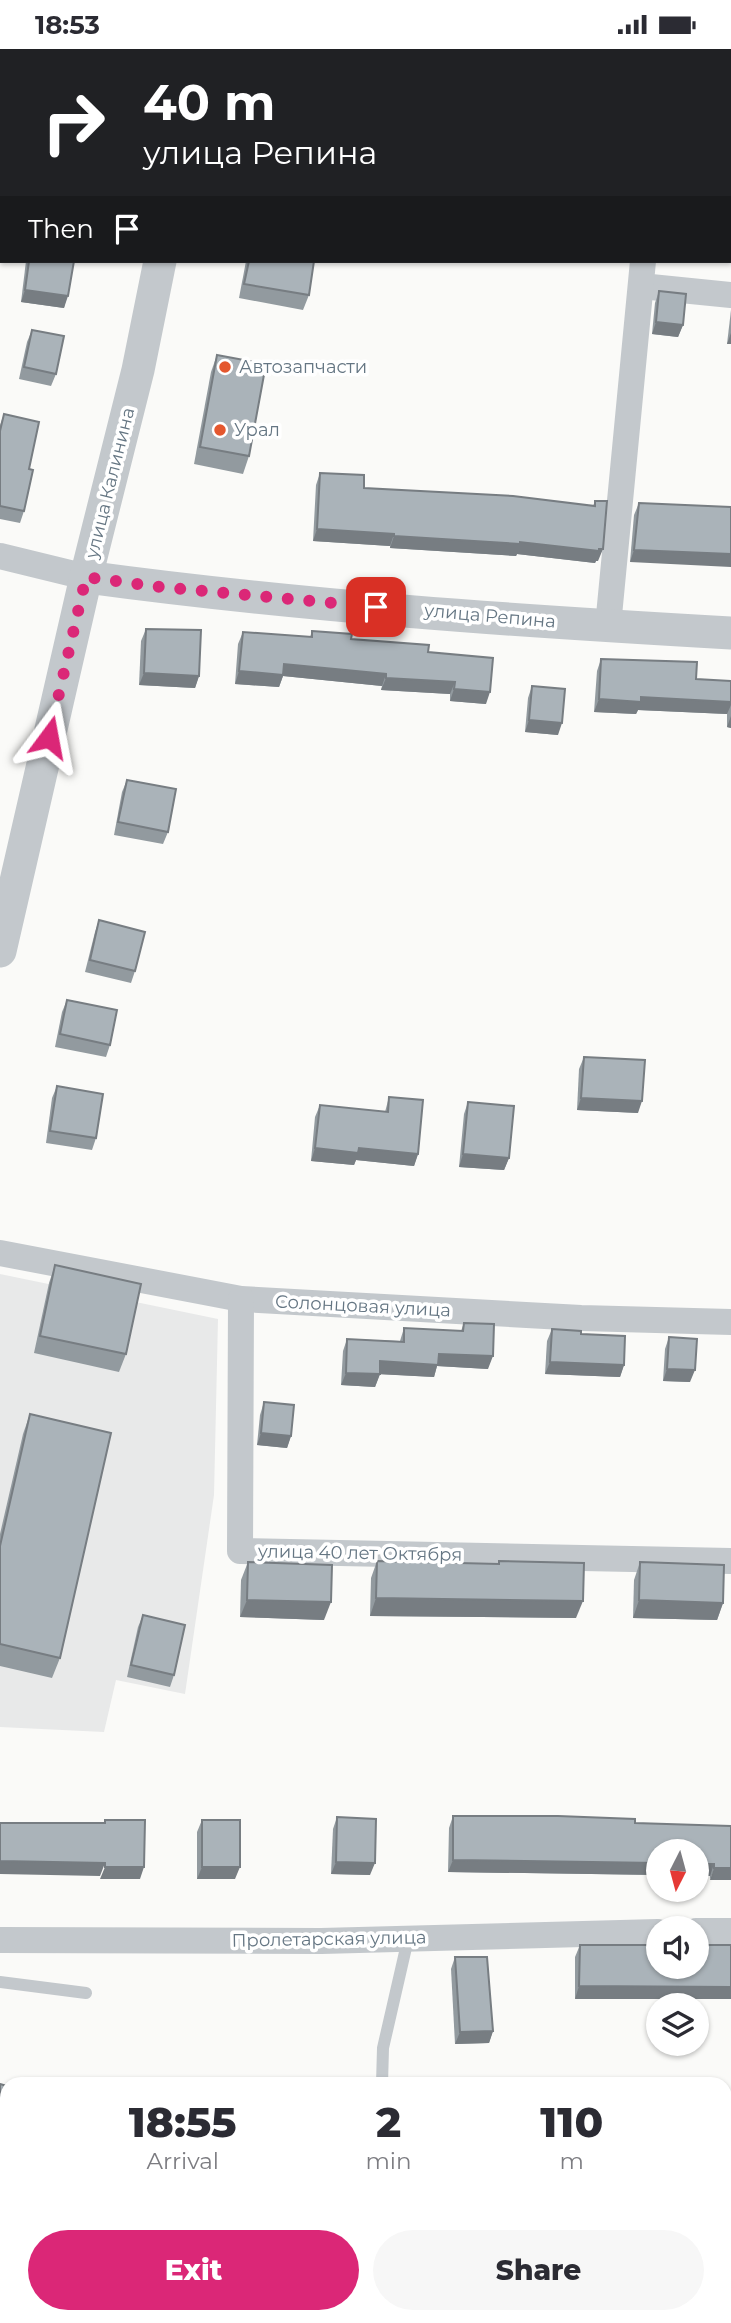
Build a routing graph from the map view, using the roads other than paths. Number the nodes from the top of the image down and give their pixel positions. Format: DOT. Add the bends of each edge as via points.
graph roads {
  1 [pos="160,263"];
  2 [pos="642,273"];
  3 [pos="731,295"];
  4 [pos="0,556"];
  5 [pos="86,577"];
  6 [pos="608,626"];
  7 [pos="731,633"];
  8 [pos="0,951"];
  9 [pos="0,1253"];
  10 [pos="241,1299"];
  11 [pos="731,1322"];
  12 [pos="731,1561"];
  13 [pos="709,1931"];
  14 [pos="731,1931"];
  15 [pos="646,1932"];
  16 [pos="408,1939"];
  17 [pos="0,1940"];
  18 [pos="0,1982"];
  19 [pos="86,1993"];
  20 [pos="382,2077"];
  1 -- 5 [label="street, улица Калинина"];
  2 -- 3 [label="street"];
  2 -- 6 [label="street"];
  4 -- 5 [label="street, улица Репина"];
  5 -- 6 [label="street, улица Репина" via="325,603"];
  5 -- 8 [label="street, улица Калинина"];
  6 -- 7 [label="street, улица Репина"];
  9 -- 10 [label="street, Солонцовая улица"];
  10 -- 11 [label="street, Солонцовая улица"];
  10 -- 12 [label="street, улица 40 лет Октября" via="240,1551"];
  13 -- 14 [label="street"];
  15 -- 16 [label="street, Пролетарская улица"];
  16 -- 17 [label="street, Пролетарская улица"];
  16 -- 20 [label="lane" via="383,2047"];
  18 -- 19 [label="lane"];
}
